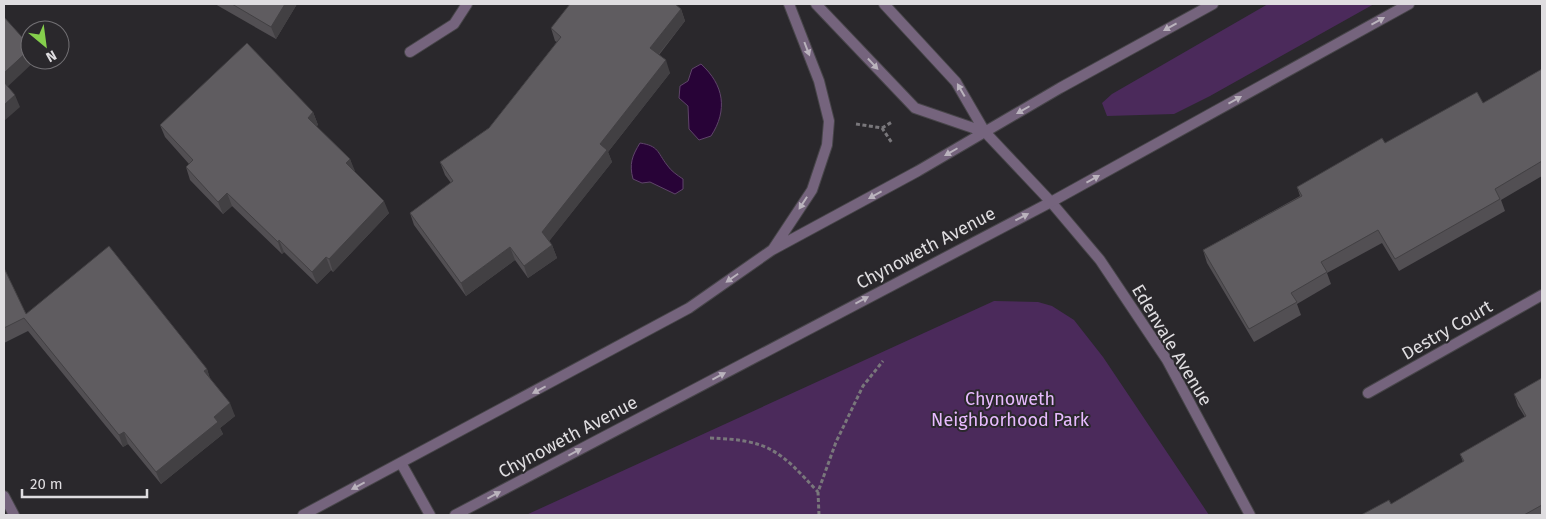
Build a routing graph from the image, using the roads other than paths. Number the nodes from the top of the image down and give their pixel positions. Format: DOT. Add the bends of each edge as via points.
graph roads {
  1 [pos="467,4"];
  2 [pos="789,4"];
  3 [pos="816,4"];
  4 [pos="884,4"];
  5 [pos="1213,4"];
  6 [pos="1409,4"];
  7 [pos="410,52"];
  8 [pos="985,132"];
  9 [pos="1051,202"];
  10 [pos="772,250"];
  11 [pos="1542,295"];
  12 [pos="1368,394"];
  13 [pos="401,463"];
  14 [pos="4,496"];
  15 [pos="14,515"];
  16 [pos="303,515"];
  17 [pos="430,515"];
  18 [pos="455,515"];
  19 [pos="1250,515"];
  1 -- 7 [label="street" via="454,24"];
  2 -- 10 [label="street, one-way" via="819,81 829,121 827,145 812,190"];
  3 -- 8 [label="street, one-way" via="915,108"];
  8 -- 4 [label="street, one-way" via="956,82"];
  5 -- 8 [label="street, one-way"];
  9 -- 6 [label="street, Chynoweth Avenue, one-way"];
  8 -- 9 [label="street, Edenvale Avenue"];
  8 -- 10 [label="street, one-way"];
  18 -- 9 [label="street, Chynoweth Avenue, one-way"];
  9 -- 19 [label="street, Edenvale Avenue" via="1100,260 1162,352"];
  10 -- 13 [label="street, one-way" via="689,308"];
  11 -- 12 [label="street, Destry Court"];
  13 -- 16 [label="street, one-way"];
  13 -- 17 [label="street"];
  14 -- 15 [label="street"];
}
